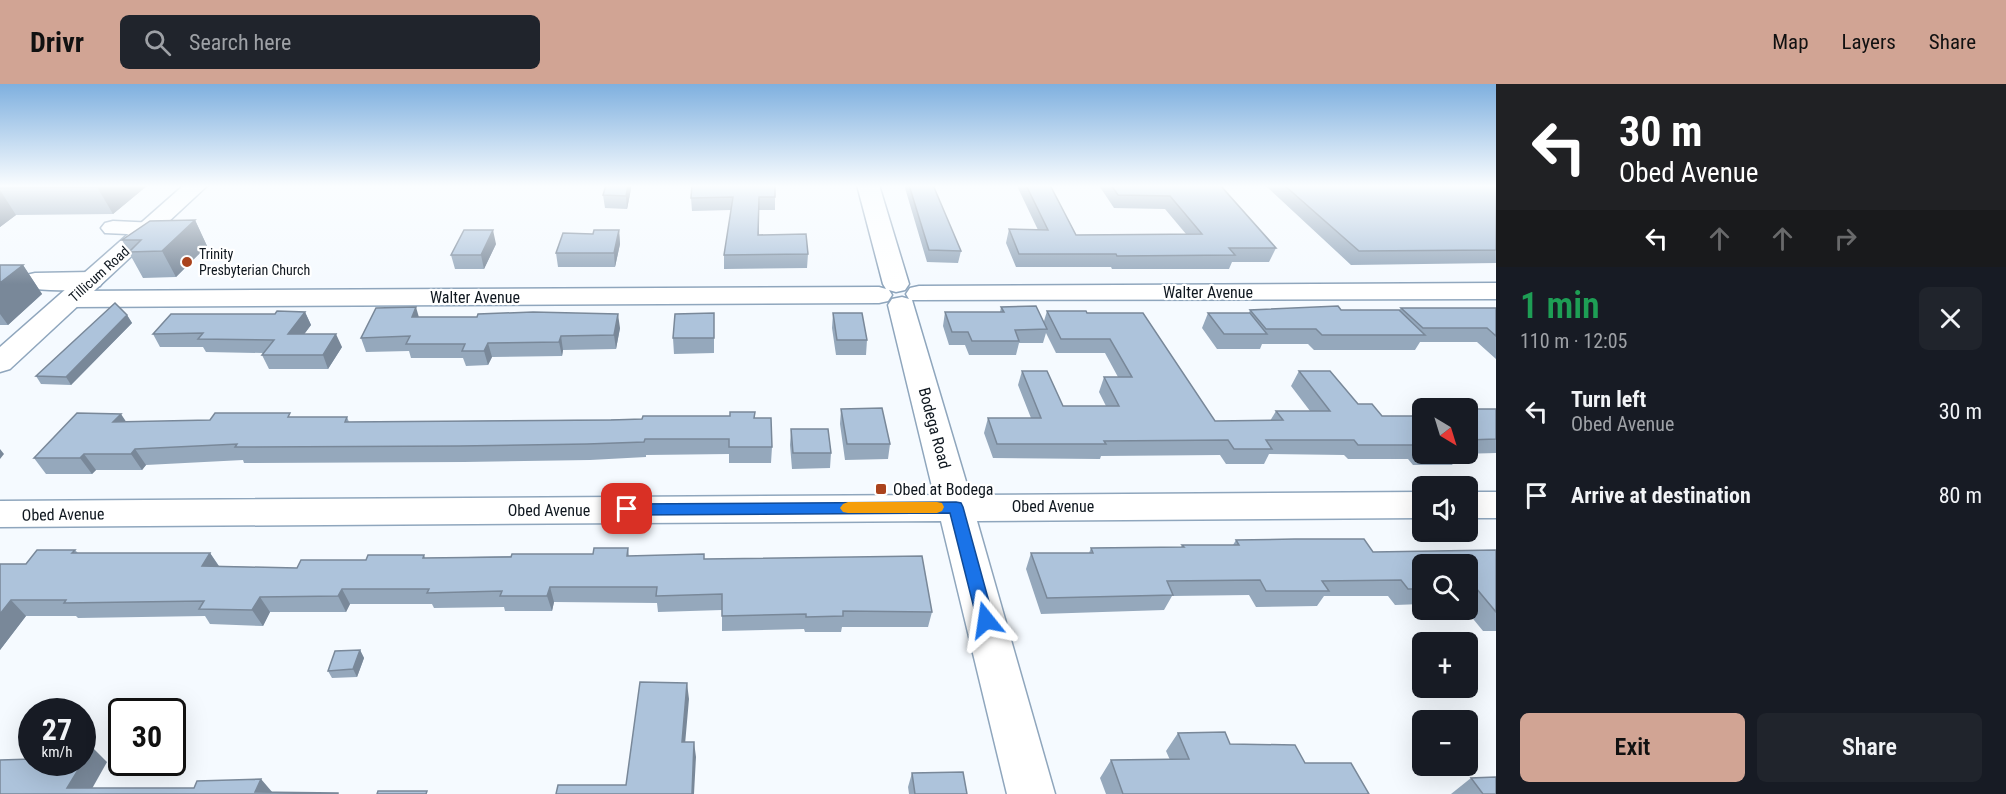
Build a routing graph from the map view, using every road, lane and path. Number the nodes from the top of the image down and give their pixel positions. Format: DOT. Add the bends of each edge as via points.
graph roads {
  1 [pos="160,218"];
  2 [pos="877,218"];
  3 [pos="113,228"];
  4 [pos="149,228"];
  5 [pos="91,280"];
  6 [pos="34,281"];
  7 [pos="1496,291"];
  8 [pos="899,294"];
  9 [pos="71,299"];
  10 [pos="0,363"];
  11 [pos="1412,505"];
  12 [pos="1478,505"];
  13 [pos="1496,505"];
  14 [pos="956,507"];
  15 [pos="0,514"];
  16 [pos="1031,794"];
  1 -- 4 [label="street, Tillicum Road"];
  2 -- 8 [label="street, Bodega Road"];
  3 -- 4 [label="street"];
  4 -- 5 [label="street, Tillicum Road"];
  5 -- 6 [label="street"];
  5 -- 9 [label="street, Tillicum Road"];
  7 -- 8 [label="street, Walter Avenue"];
  8 -- 9 [label="street, Walter Avenue"];
  8 -- 14 [label="street, Bodega Road"];
  9 -- 10 [label="street, Tillicum Road"];
  11 -- 14 [label="street, Obed Avenue"];
  12 -- 13 [label="street"];
  14 -- 15 [label="street, Obed Avenue"];
  14 -- 16 [label="street, Bodega Road"];
}
